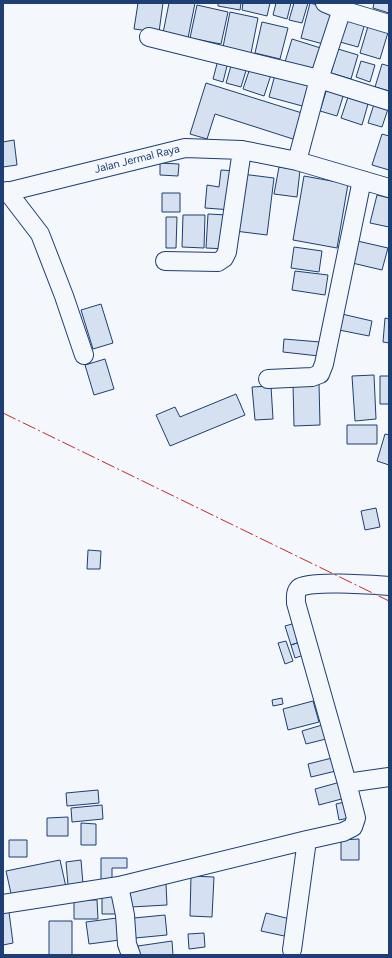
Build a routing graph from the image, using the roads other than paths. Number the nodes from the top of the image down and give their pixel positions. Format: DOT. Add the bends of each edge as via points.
graph roads {
  1 [pos="325,3"];
  2 [pos="343,6"];
  3 [pos="389,24"];
  4 [pos="149,37"];
  5 [pos="318,79"];
  6 [pos="389,101"];
  7 [pos="242,150"];
  8 [pos="297,161"];
  9 [pos="362,180"];
  10 [pos="389,188"];
  11 [pos="5,192"];
  12 [pos="164,261"];
  13 [pos="84,355"];
  14 [pos="268,379"];
  15 [pos="389,586"];
  16 [pos="389,777"];
  17 [pos="347,783"];
  18 [pos="307,840"];
  19 [pos="119,886"];
  20 [pos="3,904"];
  21 [pos="292,950"];
  22 [pos="131,955"];
  1 -- 2 [label="street"];
  2 -- 3 [label="street"];
  2 -- 5 [label="street"];
  4 -- 5 [label="street"];
  5 -- 6 [label="street"];
  5 -- 8 [label="street"];
  7 -- 8 [label="street, Jalan Jermal Raya"];
  7 -- 11 [label="street, Jalan Jermal Raya" via="184,148"];
  7 -- 12 [label="street" via="224,258 218,262"];
  8 -- 9 [label="street, Jalan Jermal Raya"];
  9 -- 10 [label="street, Jalan Jermal Raya"];
  9 -- 14 [label="street" via="320,374 312,377"];
  11 -- 13 [label="street" via="40,234"];
  15 -- 17 [label="street" via="308,585 296,593 296,603"];
  16 -- 17 [label="street"];
  17 -- 18 [label="street" via="356,818 353,827 343,832"];
  18 -- 19 [label="street"];
  18 -- 21 [label="street"];
  19 -- 20 [label="street"];
  19 -- 22 [label="street" via="127,944"];
}
